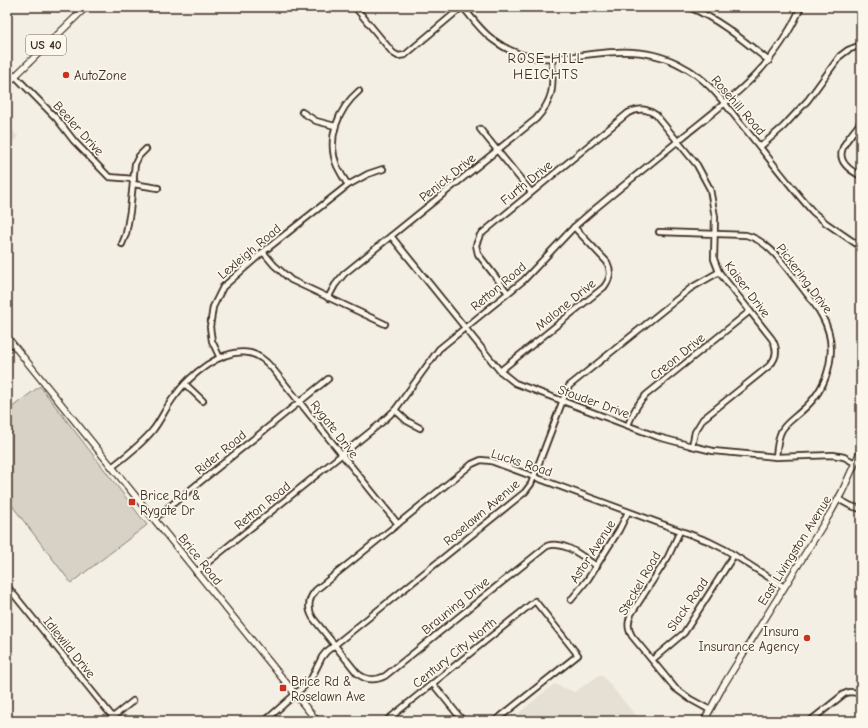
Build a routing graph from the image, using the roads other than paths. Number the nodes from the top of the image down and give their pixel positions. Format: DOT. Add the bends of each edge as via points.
graph roads {
  1 [pos="86,7"];
  2 [pos="355,7"];
  3 [pos="463,7"];
  4 [pos="689,7"];
  5 [pos="801,7"];
  6 [pos="861,45"];
  7 [pos="552,59"];
  8 [pos="769,61"];
  9 [pos="15,76"];
  10 [pos="7,84"];
  11 [pos="359,91"];
  12 [pos="725,104"];
  13 [pos="643,108"];
  14 [pos="302,112"];
  15 [pos="861,122"];
  16 [pos="335,126"];
  17 [pos="480,129"];
  18 [pos="678,142"];
  19 [pos="760,146"];
  20 [pos="146,149"];
  21 [pos="498,150"];
  22 [pos="383,169"];
  23 [pos="861,176"];
  24 [pos="133,182"];
  25 [pos="348,185"];
  26 [pos="158,188"];
  27 [pos="531,192"];
  28 [pos="574,227"];
  29 [pos="659,232"];
  30 [pos="714,234"];
  31 [pos="392,236"];
  32 [pos="122,244"];
  33 [pos="861,247"];
  34 [pos="263,252"];
  35 [pos="719,272"];
  36 [pos="508,293"];
  37 [pos="328,298"];
  38 [pos="750,311"];
  39 [pos="385,324"];
  40 [pos="465,328"];
  41 [pos="7,337"];
  42 [pos="220,358"];
  43 [pos="500,371"];
  44 [pos="328,379"];
  45 [pos="185,384"];
  46 [pos="203,401"];
  47 [pos="562,401"];
  48 [pos="299,402"];
  49 [pos="394,410"];
  50 [pos="628,426"];
  51 [pos="420,428"];
  52 [pos="692,446"];
  53 [pos="861,450"];
  54 [pos="342,455"];
  55 [pos="776,456"];
  56 [pos="856,463"];
  57 [pos="112,467"];
  58 [pos="534,476"];
  59 [pos="838,499"];
  60 [pos="861,509"];
  61 [pos="628,512"];
  62 [pos="154,519"];
  63 [pos="398,524"];
  64 [pos="680,531"];
  65 [pos="734,555"];
  66 [pos="597,566"];
  67 [pos="196,572"];
  68 [pos="7,586"];
  69 [pos="784,587"];
  70 [pos="571,600"];
  71 [pos="335,645"];
  72 [pos="652,660"];
  73 [pos="433,684"];
  74 [pos="861,693"];
  75 [pos="296,695"];
  76 [pos="134,701"];
  77 [pos="710,710"];
  78 [pos="114,719"];
  79 [pos="108,721"];
  80 [pos="265,721"];
  81 [pos="317,721"];
  82 [pos="386,721"];
  83 [pos="463,721"];
  84 [pos="495,721"];
  85 [pos="704,721"];
  86 [pos="810,721"];
  1 -- 9 [label="main road, US 40"];
  2 -- 3 [label="street" via="393,54 398,56 412,49"];
  3 -- 7 [label="street, Rosehill Road" via="483,31 502,46 526,56"];
  4 -- 8 [label="street" via="732,31"];
  5 -- 8 [label="street, Retton Road" via="791,28"];
  6 -- 19 [label="street" via="840,56 808,100 783,127"];
  7 -- 12 [label="street, Rosehill Road" via="616,52 651,54 675,62 693,73 711,87"];
  7 -- 21 [label="street, Penick Drive" via="553,86 548,104 536,119"];
  8 -- 12 [label="street, Retton Road"];
  9 -- 10 [label="main road, US 40"];
  9 -- 24 [label="street, Beeler Drive" via="109,177"];
  11 -- 16 [label="street" via="344,106"];
  12 -- 18 [label="street, Retton Road"];
  12 -- 19 [label="street, Rosehill Road"];
  13 -- 18 [label="street, Kaiser Drive" via="656,115"];
  13 -- 27 [label="street, Furth Drive" via="628,113"];
  14 -- 16 [label="street" via="316,121"];
  15 -- 23 [label="street" via="844,143 841,158 846,168"];
  16 -- 25 [label="street" via="335,158"];
  17 -- 21 [label="street"];
  18 -- 28 [label="street, Retton Road"];
  18 -- 30 [label="street, Kaiser Drive" via="697,165 710,189 715,216"];
  19 -- 33 [label="street, Rosehill Road" via="813,212"];
  20 -- 24 [label="street" via="137,159"];
  21 -- 27 [label="street"];
  21 -- 31 [label="street, Penick Drive"];
  22 -- 25 [label="street, Lexleigh Road"];
  24 -- 26 [label="street, Beeler Drive"];
  24 -- 32 [label="street" via="127,228"];
  25 -- 34 [label="street, Lexleigh Road"];
  27 -- 36 [label="street, Furth Drive" via="483,231 476,245 481,259"];
  28 -- 36 [label="street, Retton Road" via="533,271"];
  28 -- 43 [label="street, Malone Drive" via="607,262 610,267 609,278 604,287"];
  29 -- 30 [label="street, Pickering Drive"];
  30 -- 35 [label="street, Kaiser Drive" via="714,259"];
  30 -- 55 [label="street, Pickering Drive" via="746,235 765,244 815,305 828,328 831,354 826,380 812,400 781,430"];
  31 -- 37 [label="street, Penick Drive" via="341,277"];
  31 -- 40 [label="street, Stouder Drive"];
  34 -- 37 [label="street" via="291,280"];
  34 -- 42 [label="street, Lexleigh Road" via="223,287 215,301 210,327 212,341"];
  35 -- 38 [label="street, Kaiser Drive"];
  35 -- 47 [label="street, Roselawn Avenue" via="691,288 573,382"];
  36 -- 40 [label="street, Retton Road"];
  37 -- 39 [label="street"];
  38 -- 50 [label="street, Creon Drive" via="646,394 635,409"];
  38 -- 52 [label="street, Kaiser Drive" via="775,343 775,358 769,366 703,420 695,432"];
  40 -- 43 [label="street, Stouder Drive"];
  40 -- 49 [label="street, Retton Road" via="436,352"];
  41 -- 57 [label="main road, Brice Road"];
  42 -- 45 [label="street" via="203,367"];
  42 -- 48 [label="street, Rygate Drive" via="234,353 250,353 262,358"];
  43 -- 47 [label="street, Stouder Drive" via="515,383"];
  44 -- 48 [label="street, Rider Road"];
  45 -- 46 [label="street"];
  45 -- 57 [label="street" via="148,436"];
  47 -- 50 [label="street, Stouder Drive"];
  47 -- 58 [label="street, Roselawn Avenue"];
  48 -- 54 [label="street, Rygate Drive"];
  48 -- 62 [label="street, Rider Road"];
  49 -- 51 [label="street"];
  49 -- 54 [label="street, Retton Road"];
  50 -- 52 [label="street, Stouder Drive"];
  52 -- 55 [label="street, Stouder Drive" via="736,454"];
  53 -- 56 [label="main road, East Livingston Avenue"];
  54 -- 63 [label="street, Rygate Drive"];
  54 -- 67 [label="street, Retton Road"];
  55 -- 56 [label="street, Stouder Drive" via="827,454"];
  56 -- 59 [label="main road, East Livingston Avenue"];
  57 -- 62 [label="main road, Brice Road"];
  58 -- 61 [label="street, Lucks Road"];
  58 -- 63 [label="street, Lucks Road" via="481,460 472,464"];
  58 -- 71 [label="street, Roselawn Avenue" via="525,492"];
  59 -- 60 [label="street"];
  59 -- 69 [label="main road, East Livingston Avenue"];
  61 -- 64 [label="street, Lucks Road"];
  61 -- 66 [label="street, Astor Avenue"];
  62 -- 67 [label="main road, Brice Road"];
  63 -- 71 [label="street, Lucks Road" via="316,590 310,598 308,606 311,615"];
  64 -- 65 [label="street, Lucks Road" via="717,545"];
  64 -- 72 [label="street, Steckel Road" via="668,557 629,621 632,636"];
  65 -- 69 [label="street, Lucks Road"];
  65 -- 72 [label="street, Slack Road" via="684,633"];
  66 -- 70 [label="street, Astor Avenue"];
  66 -- 71 [label="street, Brauning Drive" via="564,546 547,546 385,676 375,680 361,676"];
  67 -- 75 [label="main road, Brice Road"];
  68 -- 78 [label="street, Idlewild Drive"];
  69 -- 77 [label="main road, East Livingston Avenue"];
  71 -- 75 [label="street, Roselawn Avenue" via="322,657 310,681"];
  72 -- 77 [label="street, Steckel Road" via="675,688"];
  73 -- 82 [label="street, Century City North"];
  73 -- 83 [label="street"];
  73 -- 84 [label="street, Century City North" via="535,601 578,655"];
  74 -- 86 [label="street" via="844,694"];
  75 -- 80 [label="street, Roselawn Avenue"];
  75 -- 81 [label="main road, Brice Road"];
  76 -- 78 [label="street"];
  77 -- 85 [label="main road, East Livingston Avenue"];
  78 -- 79 [label="street"];
}
